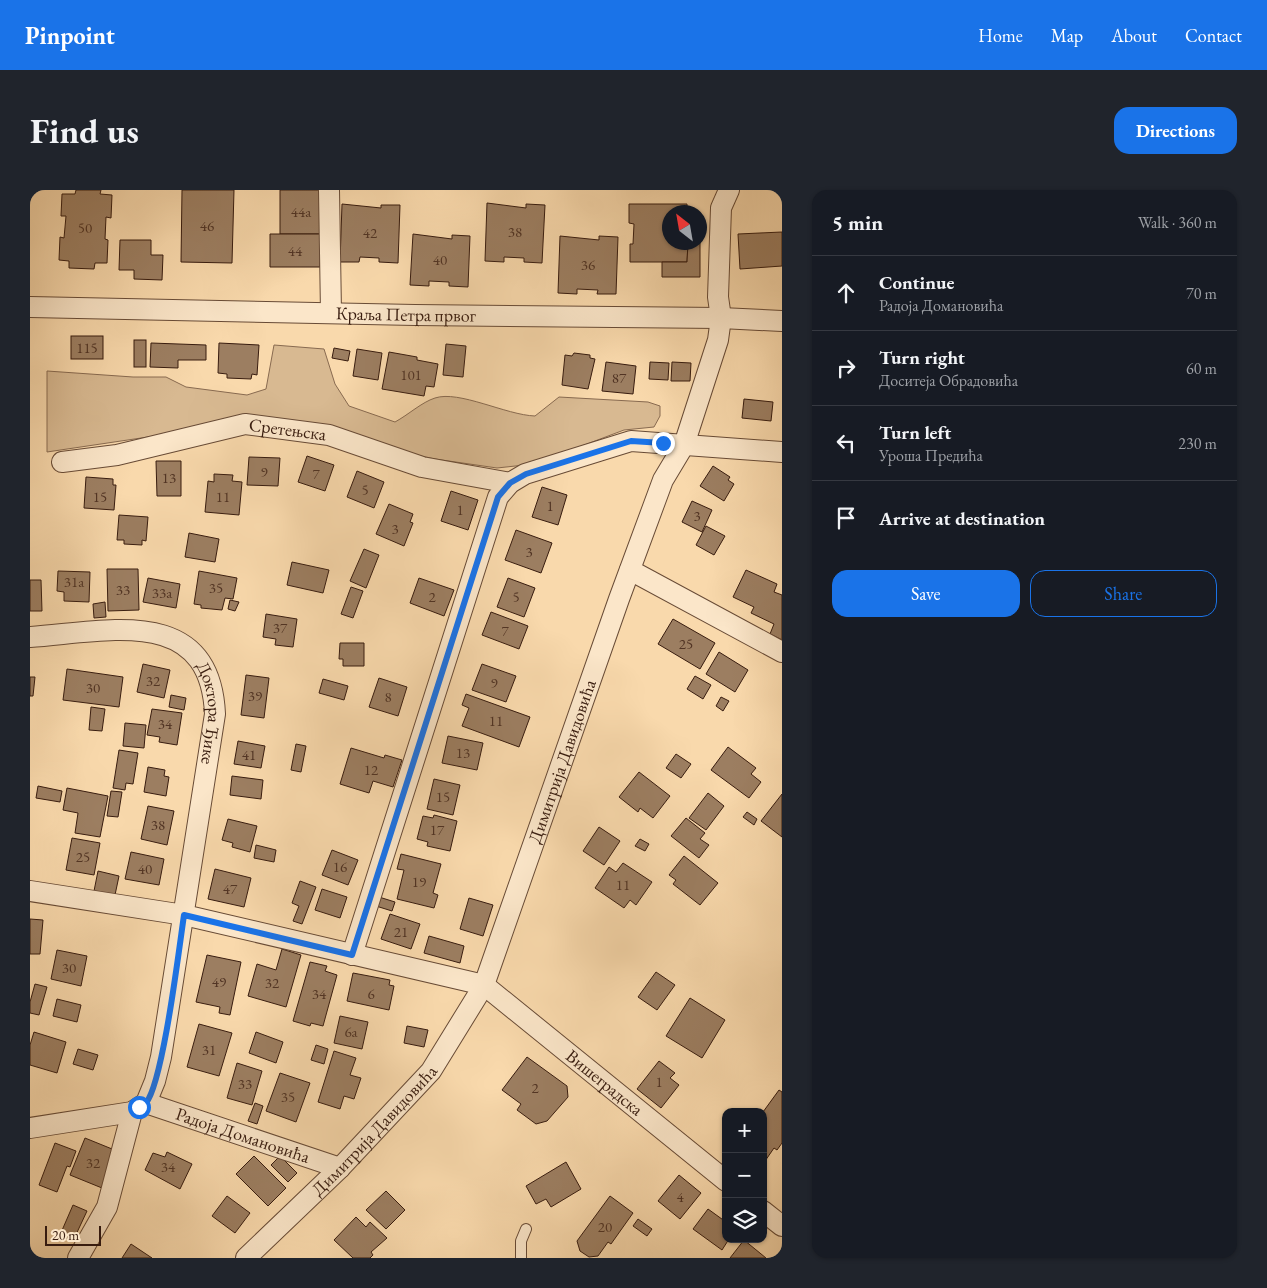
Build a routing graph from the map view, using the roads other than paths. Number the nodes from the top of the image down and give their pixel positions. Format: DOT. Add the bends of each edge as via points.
graph roads {
  1 [pos="329,190"];
  2 [pos="730,190"];
  3 [pos="30,307"];
  4 [pos="331,313"];
  5 [pos="721,318"];
  6 [pos="782,321"];
  7 [pos="684,445"];
  8 [pos="782,452"];
  9 [pos="62,462"];
  10 [pos="510,483"];
  11 [pos="630,570"];
  12 [pos="30,637"];
  13 [pos="782,652"];
  14 [pos="30,891"];
  15 [pos="184,915"];
  16 [pos="352,955"];
  17 [pos="484,985"];
  18 [pos="139,1107"];
  19 [pos="30,1128"];
  20 [pos="340,1168"];
  21 [pos="722,1177"];
  22 [pos="767,1214"];
  23 [pos="782,1226"];
  24 [pos="526,1229"];
  25 [pos="78,1258"];
  26 [pos="246,1258"];
  27 [pos="521,1258"];
  1 -- 4 [label="street"];
  2 -- 5 [label="street, Димитрија Давидовића" via="721,208 718,297"];
  3 -- 4 [label="street, Краља Петра првог"];
  4 -- 5 [label="street, Краља Петра првог"];
  5 -- 6 [label="street, Краља Петра првог"];
  5 -- 7 [label="street, Димитрија Давидовића" via="718,340"];
  7 -- 8 [label="street"];
  7 -- 10 [label="street" via="631,441 526,474"];
  7 -- 11 [label="street, Димитрија Давидовића" via="663,480"];
  9 -- 10 [label="street, Сретењска" via="117,455 245,424 329,435 422,468"];
  10 -- 16 [label="street" via="498,497"];
  11 -- 13 [label="street"];
  11 -- 17 [label="street, Димитрија Давидовића"];
  12 -- 15 [label="street, Доктора Ђике" via="130,628 174,640 203,666 213,690 215,714"];
  14 -- 15 [label="street"];
  15 -- 16 [label="street"];
  15 -- 18 [label="street" via="161,1057 155,1081"];
  16 -- 17 [label="street"];
  17 -- 20 [label="street, Димитрија Давидовића" via="431,1071"];
  17 -- 21 [label="street, Вишеградска"];
  18 -- 19 [label="street, Радоја Домановића"];
  18 -- 20 [label="street, Радоја Домановића"];
  18 -- 25 [label="street" via="107,1207"];
  20 -- 26 [label="street, Димитрија Давидовића"];
  22 -- 23 [label="street"];
  24 -- 27 [label="lane" via="521,1241"];
}
